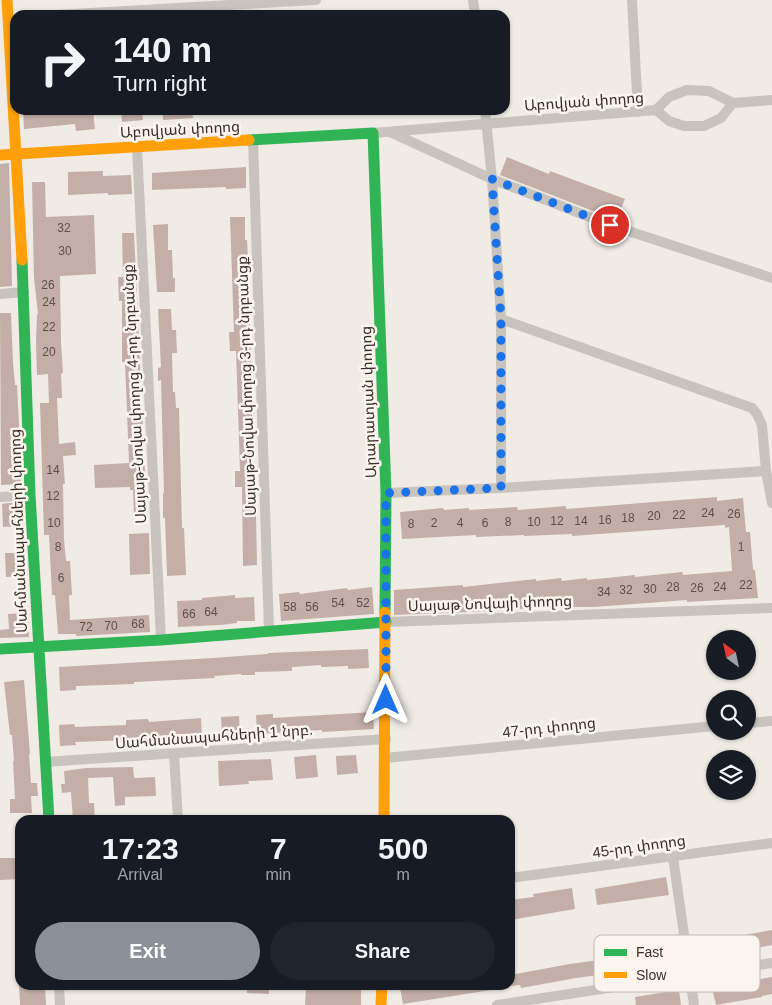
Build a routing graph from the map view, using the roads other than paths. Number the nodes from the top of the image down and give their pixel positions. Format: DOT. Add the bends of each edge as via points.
graph roads {
  1 [pos="316,0"];
  2 [pos="632,0"];
  3 [pos="143,10"];
  4 [pos="772,100"];
  5 [pos="733,103"];
  6 [pos="656,110"];
  7 [pos="638,112"];
  8 [pos="16,115"];
  9 [pos="485,115"];
  10 [pos="486,123"];
  11 [pos="390,132"];
  12 [pos="373,133"];
  13 [pos="253,140"];
  14 [pos="136,147"];
  15 [pos="17,153"];
  16 [pos="0,154"];
  17 [pos="492,179"];
  18 [pos="772,278"];
  19 [pos="24,292"];
  20 [pos="0,294"];
  21 [pos="501,319"];
  22 [pos="766,470"];
  23 [pos="501,488"];
  24 [pos="386,493"];
  25 [pos="30,495"];
  26 [pos="0,497"];
  27 [pos="772,502"];
  28 [pos="772,608"];
  29 [pos="386,622"];
  30 [pos="270,631"];
  31 [pos="161,640"];
  32 [pos="38,647"];
  33 [pos="0,650"];
  34 [pos="772,721"];
  35 [pos="756,722"];
  36 [pos="706,727"];
  37 [pos="386,739"];
  38 [pos="174,754"];
  39 [pos="385,758"];
  40 [pos="45,762"];
  41 [pos="49,815"];
  42 [pos="178,815"];
  43 [pos="384,815"];
  44 [pos="772,843"];
  45 [pos="673,857"];
  46 [pos="515,877"];
  47 [pos="683,935"];
  48 [pos="59,990"];
  49 [pos="382,990"];
  50 [pos="594,990"];
  51 [pos="692,992"];
  52 [pos="60,1005"];
  53 [pos="381,1005"];
  54 [pos="496,1005"];
  55 [pos="694,1005"];
  1 -- 3 [label="street"];
  2 -- 7 [label="street"];
  4 -- 5 [label="street"];
  5 -- 6 [label="street, Աբովյան փողոց" via="709,91 687,90 669,97"];
  5 -- 6 [label="street" via="721,118 704,126 684,126 669,121"];
  6 -- 7 [label="street, Աբովյան փողոց"];
  7 -- 10 [label="street, Աբովյան փողոց"];
  8 -- 15 [label="street, Սահմանապահների փողոց"];
  9 -- 10 [label="street"];
  10 -- 11 [label="street, Աբովյան փողոց"];
  10 -- 17 [label="street"];
  11 -- 12 [label="street, Աբովյան փողոց"];
  11 -- 17 [label="street"];
  12 -- 13 [label="street, Աբովյան փողոց"];
  12 -- 24 [label="street, Արարատյան փողոց"];
  13 -- 14 [label="street, Աբովյան փողոց"];
  13 -- 30 [label="street, Սայաթ-Նովա փողոց 3-րդ նրբանցք"];
  14 -- 15 [label="street, Աբովյան փողոց"];
  14 -- 31 [label="street, Սայաթ-Նովա փողոց 4-րդ նրբանցք"];
  15 -- 16 [label="street, Աբովյան փողոց"];
  15 -- 19 [label="street, Սահմանապահների փողոց"];
  17 -- 18 [label="street" via="610,225"];
  17 -- 21 [label="street"];
  19 -- 20 [label="street"];
  19 -- 25 [label="street, Սահմանապահների փողոց"];
  21 -- 22 [label="street" via="752,408 762,425"];
  21 -- 23 [label="street"];
  22 -- 23 [label="street"];
  22 -- 27 [label="street"];
  23 -- 24 [label="street"];
  24 -- 29 [label="street, Արարատյան փողոց"];
  25 -- 26 [label="street"];
  25 -- 32 [label="street, Սահմանապահների փողոց"];
  28 -- 29 [label="street, Սայաթ Նովայի փողոց"];
  29 -- 30 [label="street, Սայաթ Նովայի փողոց"];
  29 -- 37 [label="street, Արարատյան փողոց"];
  30 -- 31 [label="street, Սայաթ Նովայի փողոց"];
  31 -- 32 [label="street, Սայաթ Նովայի փողոց"];
  32 -- 33 [label="street, Սայաթ Նովայի փողոց"];
  32 -- 40 [label="street, Սահմանապահների փողոց"];
  34 -- 35 [label="street"];
  36 -- 39 [label="street, 47-րդ փողոց"];
  37 -- 38 [label="street, Սահմանապահների 1 նրբ."];
  37 -- 39 [label="street, Արարատյան փողոց"];
  38 -- 40 [label="street, Սահմանապահների 1 նրբ."];
  38 -- 42 [label="street"];
  39 -- 43 [label="street, Արարատյան փողոց"];
  40 -- 41 [label="street, Սահմանապահների փողոց"];
  44 -- 45 [label="street, 45-րդ փողոց"];
  45 -- 46 [label="street, 45-րդ փողոց"];
  45 -- 47 [label="street"];
  48 -- 52 [label="street"];
  49 -- 53 [label="street"];
  50 -- 54 [label="street"];
  51 -- 55 [label="street"];
}
